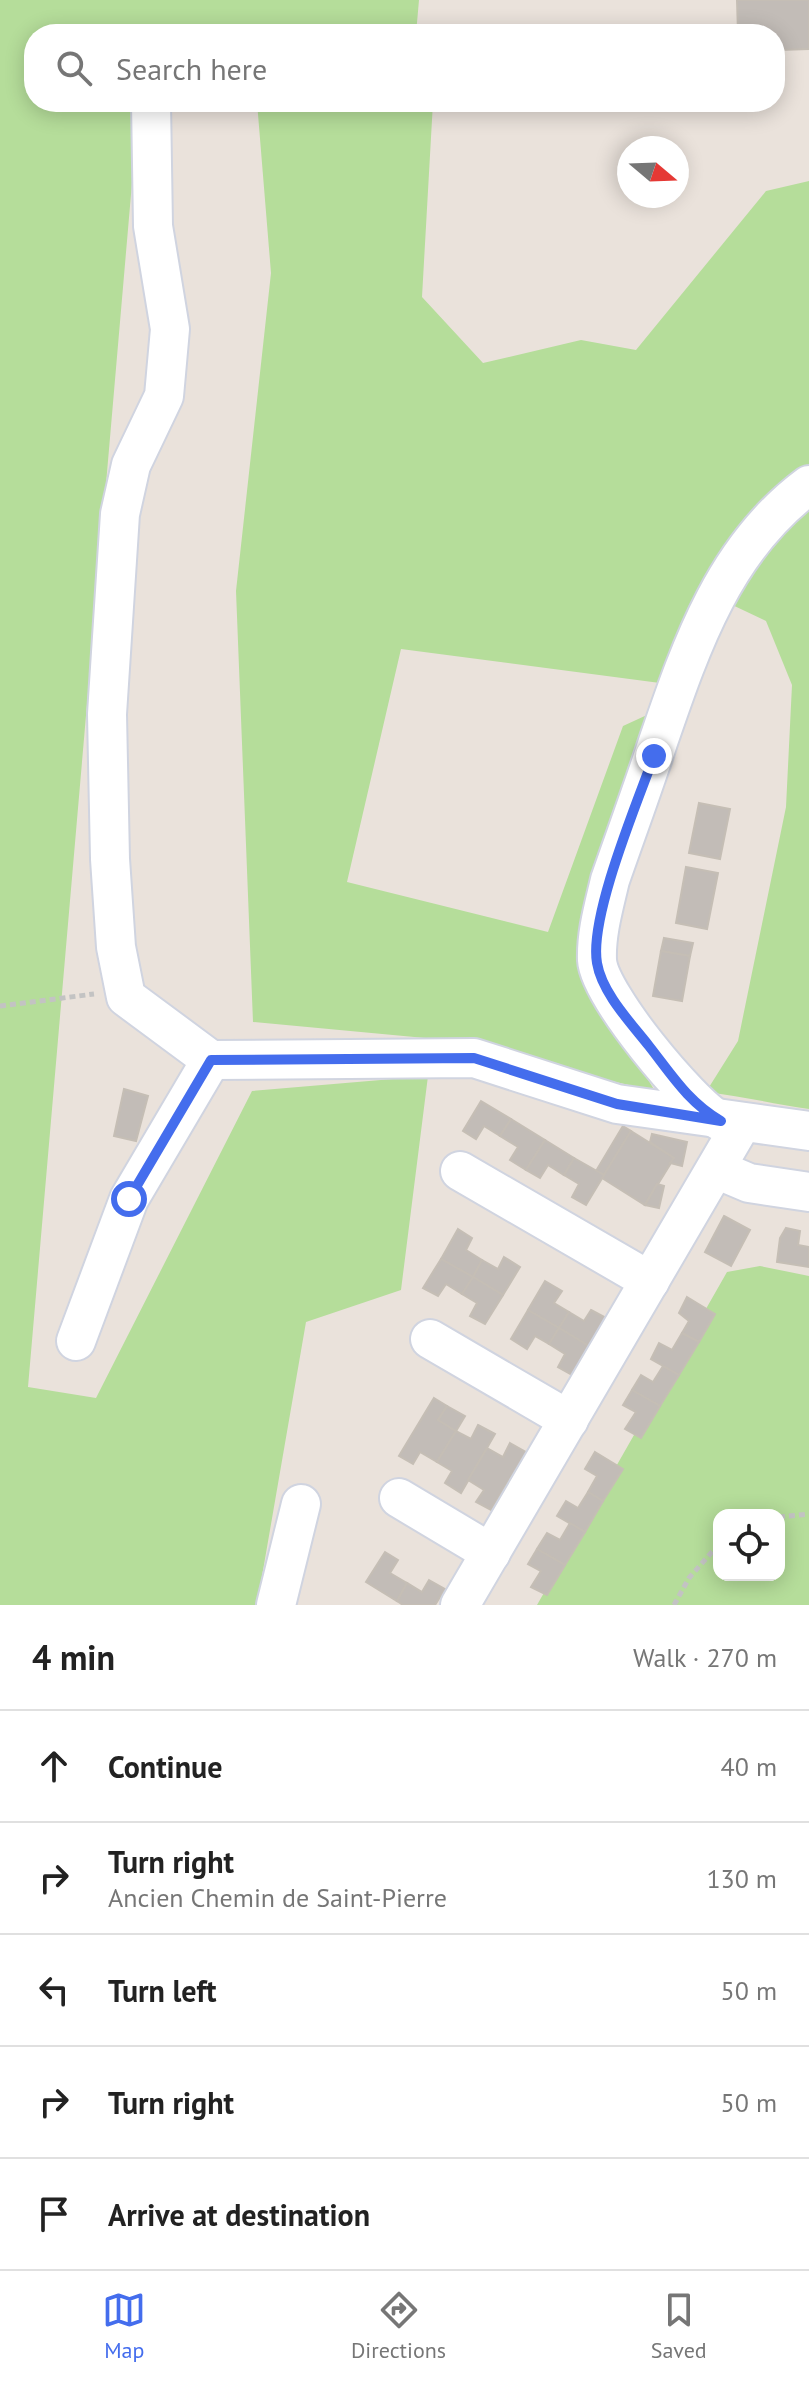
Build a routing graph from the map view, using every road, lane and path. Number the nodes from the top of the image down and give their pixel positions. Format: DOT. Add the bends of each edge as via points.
graph roads {
  1 [pos="151,112"];
  2 [pos="809,485"];
  3 [pos="126,997"];
  4 [pos="0,1006"];
  5 [pos="211,1060"];
  6 [pos="732,1122"];
  7 [pos="809,1131"];
  8 [pos="716,1169"];
  9 [pos="460,1171"];
  10 [pos="809,1192"];
  11 [pos="650,1281"];
  12 [pos="430,1339"];
  13 [pos="76,1341"];
  14 [pos="569,1420"];
  15 [pos="399,1498"];
  16 [pos="301,1504"];
  17 [pos="809,1514"];
  18 [pos="785,1516"];
  19 [pos="713,1551"];
  20 [pos="491,1553"];
  21 [pos="276,1605"];
  22 [pos="460,1605"];
  23 [pos="674,1605"];
  1 -- 3 [label="street" via="153,226 170,329 164,396 131,465 120,514 107,714 110,859 116,947"];
  2 -- 6 [label="street" via="745,547 703,617 600,922 597,963 612,996 701,1110"];
  3 -- 4 [label="path" via="104,993"];
  3 -- 5 [label="street"];
  5 -- 6 [label="street" via="474,1058 617,1104"];
  5 -- 13 [label="street" via="129,1199"];
  6 -- 7 [label="street"];
  6 -- 8 [label="street"];
  8 -- 10 [label="street" via="749,1183"];
  8 -- 11 [label="street"];
  9 -- 11 [label="street"];
  11 -- 14 [label="street"];
  12 -- 14 [label="street"];
  14 -- 20 [label="street"];
  15 -- 20 [label="street"];
  16 -- 21 [label="street"];
  17 -- 18 [label="path"];
  19 -- 23 [label="path"];
  20 -- 22 [label="street"];
}
